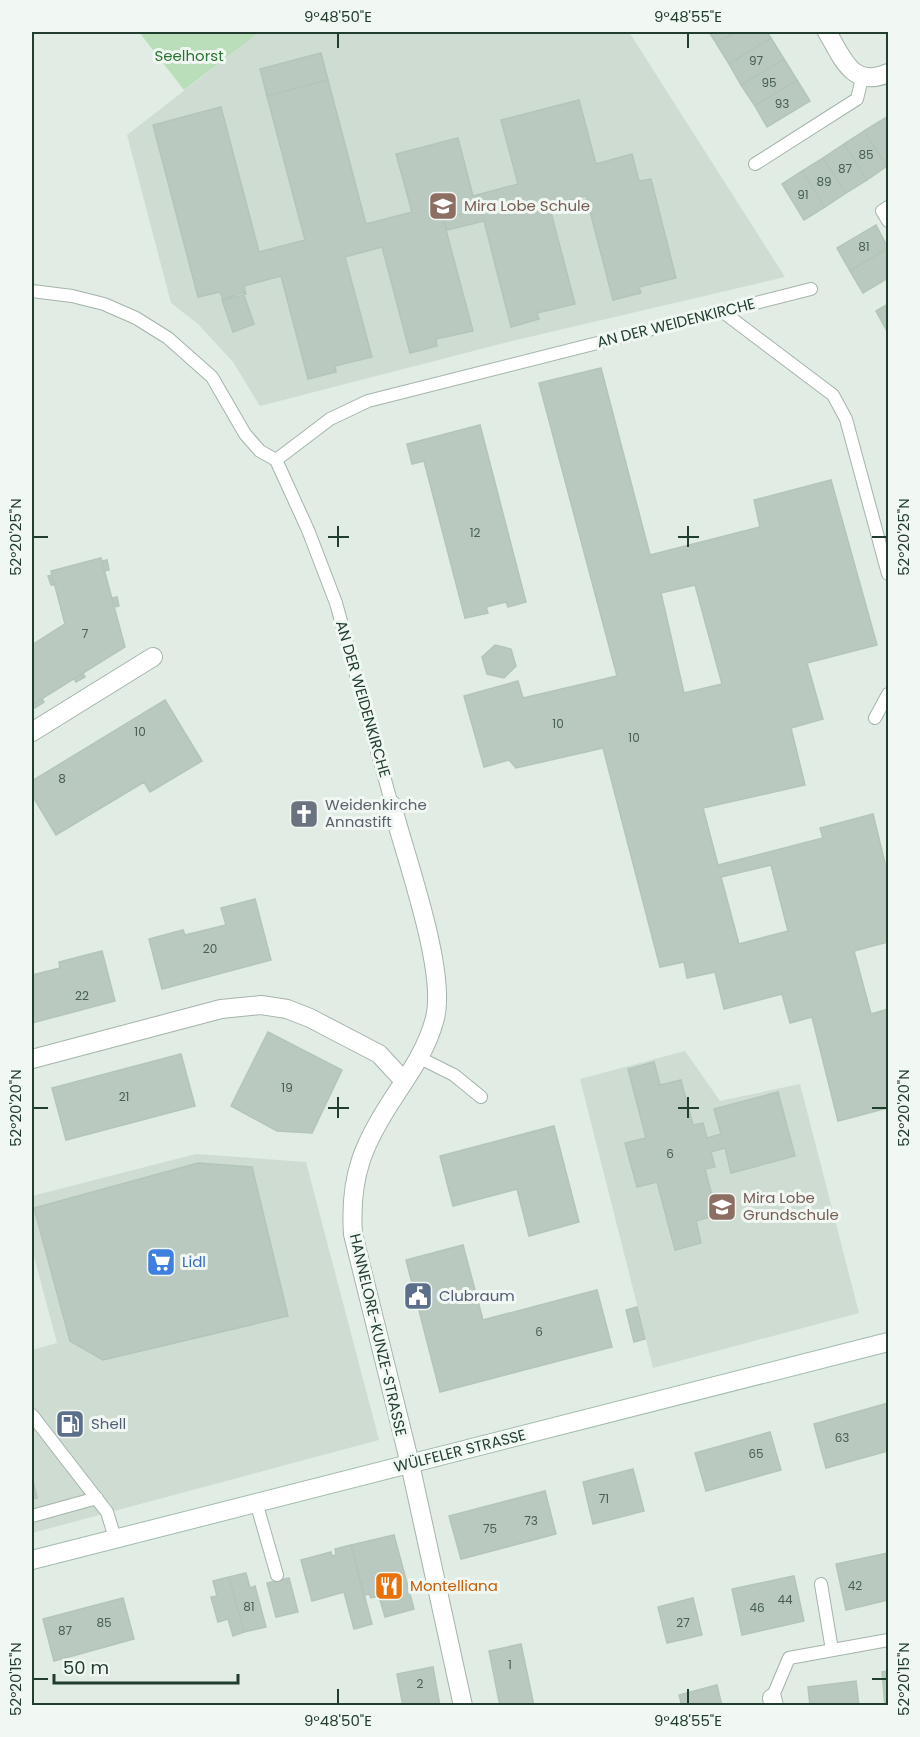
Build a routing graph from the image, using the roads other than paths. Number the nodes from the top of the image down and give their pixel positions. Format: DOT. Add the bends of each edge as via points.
graph roads {
  1 [pos="827,32"];
  2 [pos="888,73"];
  3 [pos="862,78"];
  4 [pos="755,164"];
  5 [pos="888,207"];
  6 [pos="888,221"];
  7 [pos="811,289"];
  8 [pos="32,291"];
  9 [pos="723,312"];
  10 [pos="276,460"];
  11 [pos="888,574"];
  12 [pos="153,657"];
  13 [pos="888,694"];
  14 [pos="875,718"];
  15 [pos="32,732"];
  16 [pos="392,805"];
  17 [pos="420,1058"];
  18 [pos="32,1059"];
  19 [pos="404,1081"];
  20 [pos="482,1097"];
  21 [pos="888,1342"];
  22 [pos="32,1415"];
  23 [pos="410,1464"];
  24 [pos="97,1498"];
  25 [pos="256,1502"];
  26 [pos="32,1516"];
  27 [pos="115,1538"];
  28 [pos="32,1560"];
  29 [pos="277,1575"];
  30 [pos="821,1584"];
  31 [pos="888,1640"];
  32 [pos="832,1650"];
  33 [pos="773,1702"];
  34 [pos="463,1706"];
  1 -- 3 [label="street" via="850,68"];
  2 -- 3 [label="street"];
  3 -- 4 [label="lane" via="857,99"];
  5 -- 6 [label="lane" via="882,211"];
  7 -- 9 [label="lane, AN DER WEIDENKIRCHE"];
  8 -- 10 [label="lane, AN DER WEIDENKIRCHE" via="104,304 168,338 212,377 245,434 260,451"];
  9 -- 10 [label="lane, AN DER WEIDENKIRCHE" via="368,401 330,419"];
  9 -- 11 [label="lane" via="833,395 846,419"];
  10 -- 16 [label="lane, AN DER WEIDENKIRCHE" via="336,603"];
  12 -- 15 [label="street"];
  13 -- 14 [label="lane"];
  16 -- 17 [label="street, AN DER WEIDENKIRCHE" via="432,952 437,988 436,1016"];
  17 -- 19 [label="street, AN DER WEIDENKIRCHE"];
  17 -- 20 [label="lane" via="454,1075"];
  18 -- 19 [label="street" via="221,1009 261,1005 310,1018 379,1054"];
  19 -- 23 [label="street, HANNELORE-KUNZE-STRASSE" via="367,1143 351,1200 353,1234"];
  21 -- 23 [label="street, WÜLFELER STRASSE"];
  22 -- 24 [label="lane"];
  23 -- 25 [label="street, WÜLFELER STRASSE"];
  23 -- 34 [label="street, HANNELORE-KUNZE-STRASSE"];
  24 -- 26 [label="lane"];
  24 -- 27 [label="lane" via="107,1512"];
  25 -- 27 [label="street, WÜLFELER STRASSE"];
  25 -- 29 [label="lane"];
  27 -- 28 [label="street, WÜLFELER STRASSE"];
  30 -- 32 [label="lane"];
  31 -- 32 [label="lane"];
  32 -- 33 [label="lane" via="789,1658"];
}
